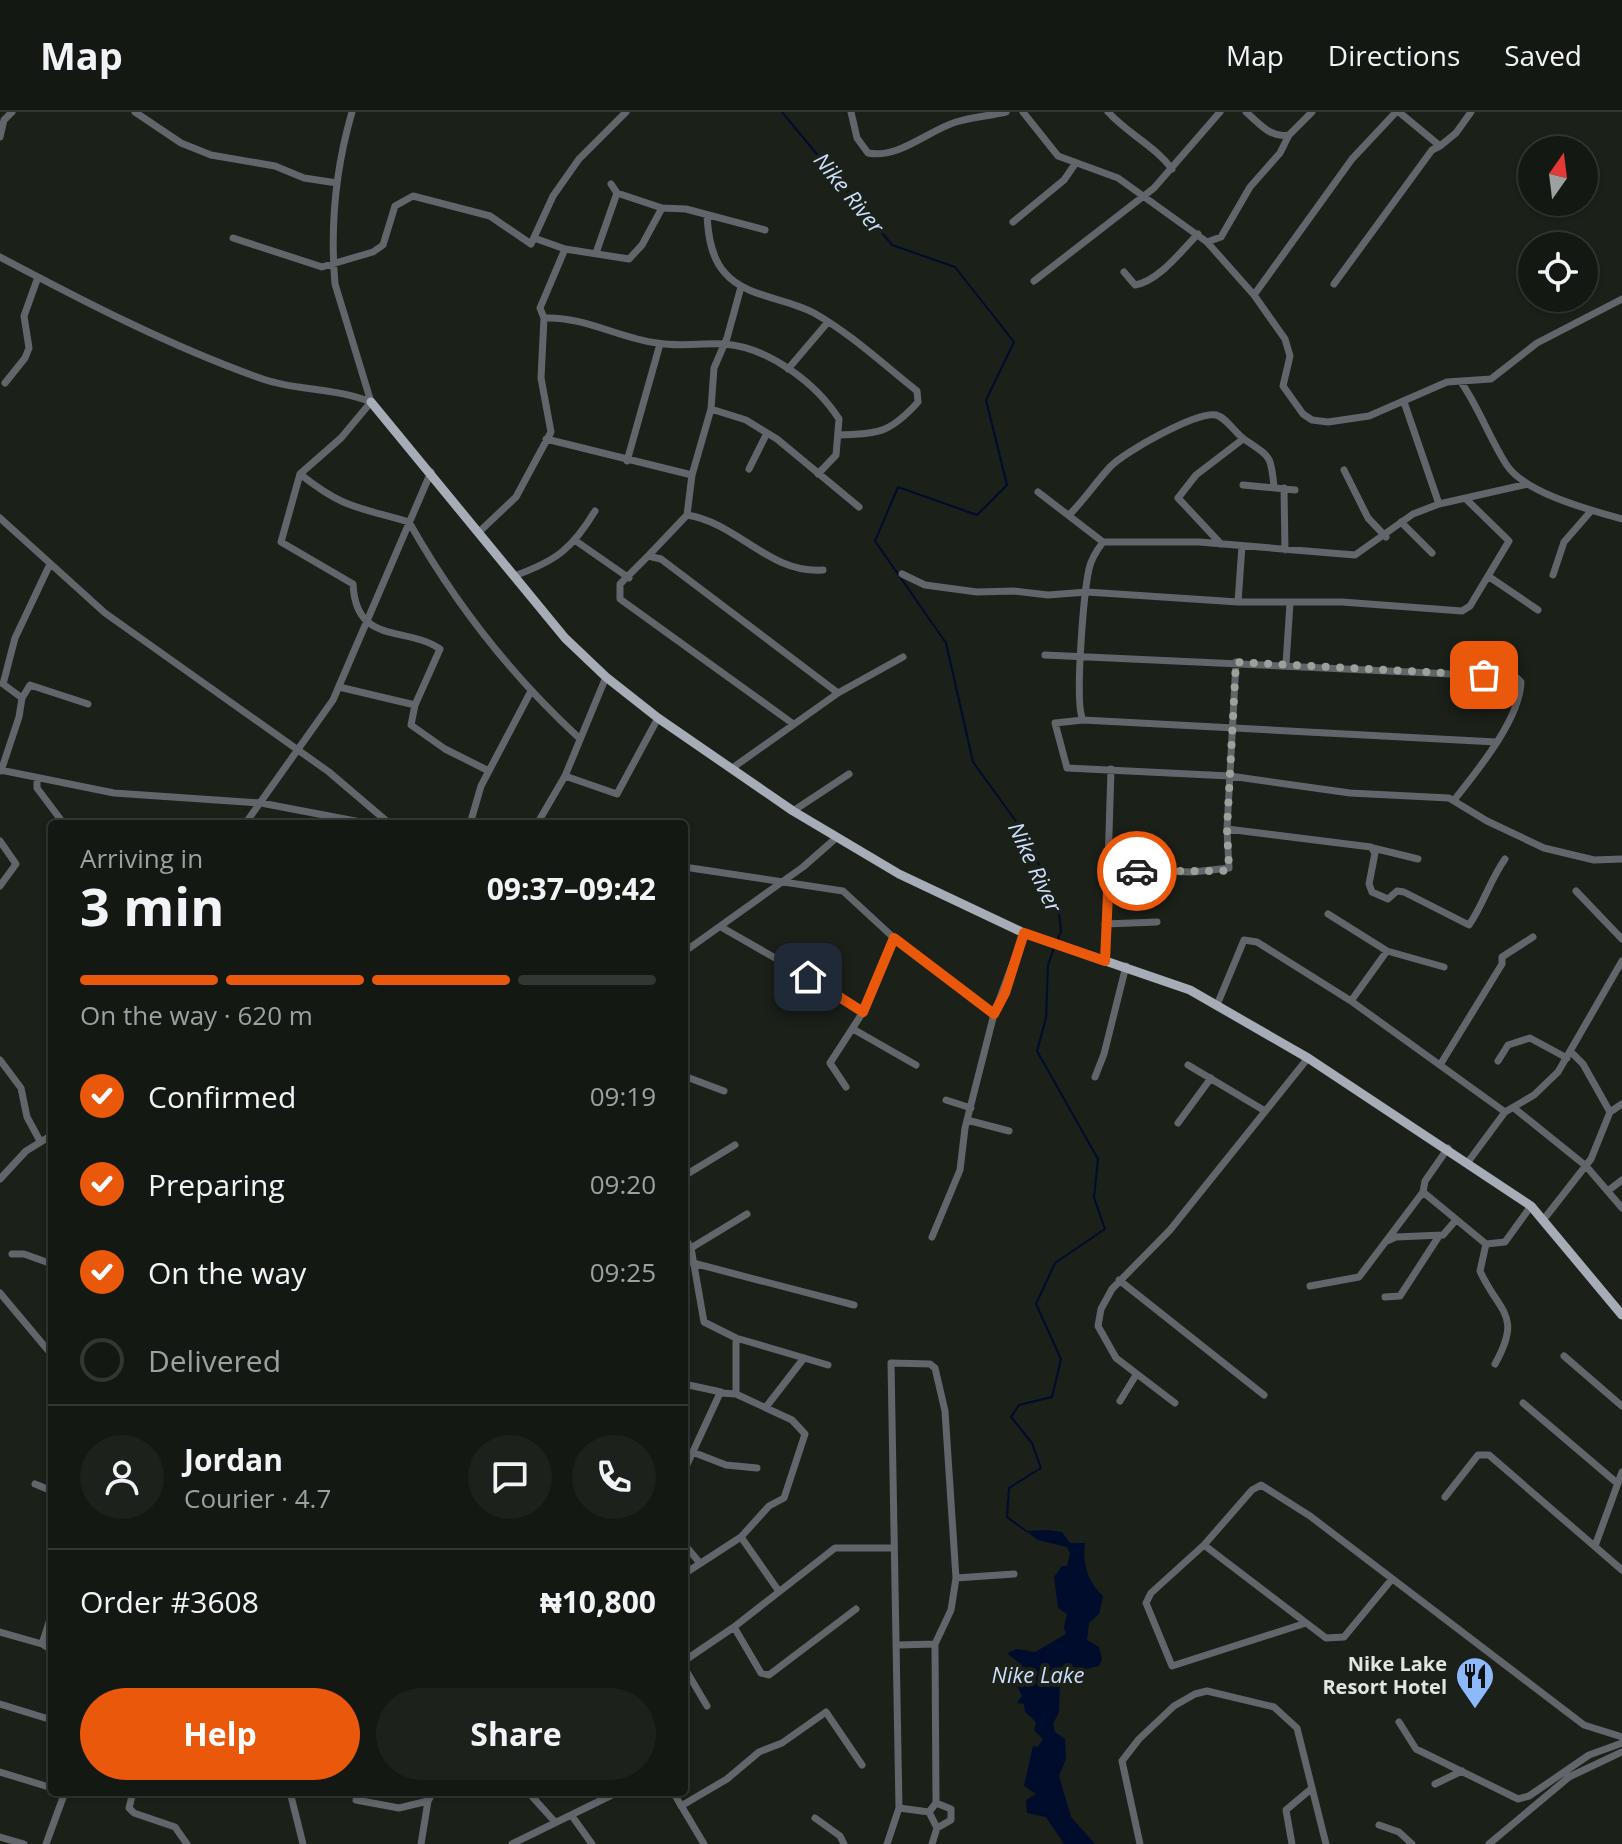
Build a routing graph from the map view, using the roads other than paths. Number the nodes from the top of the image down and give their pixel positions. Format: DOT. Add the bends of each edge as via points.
graph roads {
  1 [pos="12,112"];
  2 [pos="135,112"];
  3 [pos="626,112"];
  4 [pos="851,112"];
  5 [pos="1006,112"];
  6 [pos="1023,112"];
  7 [pos="1108,112"];
  8 [pos="1246,112"];
  9 [pos="1312,112"];
  10 [pos="1397,112"];
  11 [pos="1471,112"];
  12 [pos="1217,113"];
  13 [pos="349,114"];
  14 [pos="972,115"];
  15 [pos="1289,135"];
  16 [pos="0,137"];
  17 [pos="1440,146"];
  18 [pos="1075,164"];
  19 [pos="1172,169"];
  20 [pos="337,183"];
  21 [pos="611,184"];
  22 [pos="617,193"];
  23 [pos="1143,194"];
  24 [pos="662,208"];
  25 [pos="707,215"];
  26 [pos="1013,222"];
  27 [pos="765,230"];
  28 [pos="1198,234"];
  29 [pos="233,238"];
  30 [pos="534,238"];
  31 [pos="1207,242"];
  32 [pos="565,249"];
  33 [pos="596,253"];
  34 [pos="0,257"];
  35 [pos="333,265"];
  36 [pos="1124,272"];
  37 [pos="38,277"];
  38 [pos="1034,281"];
  39 [pos="1334,284"];
  40 [pos="741,287"];
  41 [pos="1254,295"];
  42 [pos="1622,299"];
  43 [pos="544,318"];
  44 [pos="828,322"];
  45 [pos="660,344"];
  46 [pos="722,344"];
  47 [pos="788,369"];
  48 [pos="1461,382"];
  49 [pos="5,383"];
  50 [pos="371,402"];
  51 [pos="1404,402"];
  52 [pos="711,409"];
  53 [pos="767,433"];
  54 [pos="839,435"];
  55 [pos="546,439"];
  56 [pos="1243,439"];
  57 [pos="627,461"];
  58 [pos="749,469"];
  59 [pos="1344,470"];
  60 [pos="431,472"];
  61 [pos="300,474"];
  62 [pos="818,474"];
  63 [pos="692,475"];
  64 [pos="1528,484"];
  65 [pos="1243,485"];
  66 [pos="1274,487"];
  67 [pos="1284,488"];
  68 [pos="1295,490"];
  69 [pos="1038,492"];
  70 [pos="1466,499"];
  71 [pos="1439,504"];
  72 [pos="859,507"];
  73 [pos="595,511"];
  74 [pos="1591,511"];
  75 [pos="1070,514"];
  76 [pos="687,515"];
  77 [pos="0,518"];
  78 [pos="1622,519"];
  79 [pos="409,522"];
  80 [pos="1401,522"];
  81 [pos="479,532"];
  82 [pos="1386,537"];
  83 [pos="576,541"];
  84 [pos="1103,542"];
  85 [pos="1221,544"];
  86 [pos="1242,546"];
  87 [pos="1285,550"];
  88 [pos="1432,553"];
  89 [pos="648,556"];
  90 [pos="50,564"];
  91 [pos="823,570"];
  92 [pos="902,574"];
  93 [pos="1553,575"];
  94 [pos="514,576"];
  95 [pos="1488,576"];
  96 [pos="629,578"];
  97 [pos="1087,592"];
  98 [pos="1238,602"];
  99 [pos="1290,603"];
  100 [pos="1538,610"];
  101 [pos="366,619"];
  102 [pos="1045,655"];
  103 [pos="1081,655"];
  104 [pos="903,657"];
  105 [pos="1236,662"];
  106 [pos="1286,664"];
  107 [pos="606,677"];
  108 [pos="339,687"];
  109 [pos="530,693"];
  110 [pos="838,693"];
  111 [pos="22,698"];
  112 [pos="88,704"];
  113 [pos="415,705"];
  114 [pos="658,718"];
  115 [pos="1083,720"];
  116 [pos="792,723"];
  117 [pos="1233,727"];
  118 [pos="578,737"];
  119 [pos="1496,742"];
  120 [pos="299,751"];
  121 [pos="731,769"];
  122 [pos="1111,769"];
  123 [pos="0,770"];
  124 [pos="489,771"];
  125 [pos="849,774"];
  126 [pos="565,776"];
  127 [pos="1230,776"];
  128 [pos="37,778"];
  129 [pos="1455,799"];
  130 [pos="261,803"];
  131 [pos="793,811"];
  132 [pos="61,820"];
  133 [pos="248,820"];
  134 [pos="348,820"];
  135 [pos="385,820"];
  136 [pos="471,820"];
  137 [pos="539,820"];
  138 [pos="1227,829"];
  139 [pos="836,838"];
  140 [pos="0,841"];
  141 [pos="1371,847"];
  142 [pos="1418,859"];
  143 [pos="1505,859"];
  144 [pos="1622,859"];
  145 [pos="688,868"];
  146 [pos="1109,870"];
  147 [pos="780,882"];
  148 [pos="0,886"];
  149 [pos="1576,891"];
  150 [pos="1328,914"];
  151 [pos="1157,922"];
  152 [pos="1105,924"];
  153 [pos="721,927"];
  154 [pos="1029,934"];
  155 [pos="1533,937"];
  156 [pos="894,938"];
  157 [pos="1622,939"];
  158 [pos="688,949"];
  159 [pos="1387,951"];
  160 [pos="1105,961"];
  161 [pos="1622,961"];
  162 [pos="1126,966"];
  163 [pos="1444,967"];
  164 [pos="1619,974"];
  165 [pos="1351,1001"];
  166 [pos="1217,1005"];
  167 [pos="863,1012"];
  168 [pos="994,1014"];
  169 [pos="853,1029"];
  170 [pos="1569,1055"];
  171 [pos="1308,1058"];
  172 [pos="0,1060"];
  173 [pos="1498,1061"];
  174 [pos="916,1065"];
  175 [pos="1188,1065"];
  176 [pos="1440,1065"];
  177 [pos="1095,1077"];
  178 [pos="688,1078"];
  179 [pos="1211,1078"];
  180 [pos="846,1087"];
  181 [pos="724,1091"];
  182 [pos="946,1100"];
  183 [pos="1622,1104"];
  184 [pos="971,1108"];
  185 [pos="1514,1108"];
  186 [pos="1265,1111"];
  187 [pos="1505,1112"];
  188 [pos="1610,1112"];
  189 [pos="967,1120"];
  190 [pos="1178,1123"];
  191 [pos="1009,1131"];
  192 [pos="48,1137"];
  193 [pos="40,1141"];
  194 [pos="735,1145"];
  195 [pos="1448,1148"];
  196 [pos="1468,1162"];
  197 [pos="1586,1166"];
  198 [pos="688,1174"];
  199 [pos="0,1179"];
  200 [pos="1622,1180"];
  201 [pos="1609,1190"];
  202 [pos="1423,1192"];
  203 [pos="1531,1206"];
  204 [pos="1622,1208"];
  205 [pos="747,1214"];
  206 [pos="1544,1219"];
  207 [pos="1455,1221"];
  208 [pos="1439,1236"];
  209 [pos="932,1237"];
  210 [pos="1385,1242"];
  211 [pos="688,1243"];
  212 [pos="1486,1244"];
  213 [pos="691,1248"];
  214 [pos="12,1254"];
  215 [pos="693,1261"];
  216 [pos="48,1263"];
  217 [pos="688,1263"];
  218 [pos="1119,1280"];
  219 [pos="1310,1286"];
  220 [pos="0,1293"];
  221 [pos="1385,1297"];
  222 [pos="854,1305"];
  223 [pos="1622,1315"];
  224 [pos="736,1338"];
  225 [pos="48,1350"];
  226 [pos="1564,1356"];
  227 [pos="804,1358"];
  228 [pos="1495,1364"];
  229 [pos="828,1365"];
  230 [pos="1136,1375"];
  231 [pos="688,1385"];
  232 [pos="721,1392"];
  233 [pos="736,1394"];
  234 [pos="1264,1395"];
  235 [pos="1120,1401"];
  236 [pos="1175,1403"];
  237 [pos="1523,1403"];
  238 [pos="1622,1406"];
  239 [pos="766,1407"];
  240 [pos="695,1453"];
  241 [pos="688,1464"];
  242 [pos="757,1468"];
  243 [pos="1622,1472"];
  244 [pos="1617,1483"];
  245 [pos="35,1484"];
  246 [pos="48,1489"];
  247 [pos="1445,1497"];
  248 [pos="741,1537"];
  249 [pos="1204,1545"];
  250 [pos="1595,1546"];
  251 [pos="894,1548"];
  252 [pos="688,1549"];
  253 [pos="699,1562"];
  254 [pos="1622,1570"];
  255 [pos="688,1571"];
  256 [pos="1014,1574"];
  257 [pos="956,1578"];
  258 [pos="1392,1579"];
  259 [pos="778,1590"];
  260 [pos="856,1609"];
  261 [pos="1306,1623"];
  262 [pos="48,1625"];
  263 [pos="734,1627"];
  264 [pos="0,1632"];
  265 [pos="42,1644"];
  266 [pos="935,1644"];
  267 [pos="898,1645"];
  268 [pos="48,1648"];
  269 [pos="688,1658"];
  270 [pos="688,1674"];
  271 [pos="0,1704"];
  272 [pos="707,1706"];
  273 [pos="48,1719"];
  274 [pos="1399,1722"];
  275 [pos="1622,1740"];
  276 [pos="1622,1752"];
  277 [pos="862,1765"];
  278 [pos="1462,1771"];
  279 [pos="0,1772"];
  280 [pos="1435,1784"];
  281 [pos="48,1787"];
  282 [pos="1311,1789"];
  283 [pos="64,1796"];
  284 [pos="132,1796"];
  285 [pos="291,1796"];
  286 [pos="431,1796"];
  287 [pos="532,1796"];
  288 [pos="610,1796"];
  289 [pos="675,1796"];
  290 [pos="356,1800"];
  291 [pos="428,1801"];
  292 [pos="936,1803"];
  293 [pos="681,1806"];
  294 [pos="899,1808"];
  295 [pos="929,1812"];
  296 [pos="572,1816"];
  297 [pos="815,1818"];
  298 [pos="555,1822"];
  299 [pos="1379,1825"];
  300 [pos="937,1828"];
  301 [pos="0,1837"];
  302 [pos="525,1842"];
  303 [pos="24,1844"];
  304 [pos="46,1844"];
  305 [pos="187,1844"];
  306 [pos="303,1844"];
  307 [pos="421,1844"];
  308 [pos="512,1844"];
  309 [pos="592,1844"];
  310 [pos="704,1844"];
  311 [pos="844,1844"];
  312 [pos="887,1844"];
  313 [pos="932,1844"];
  314 [pos="1140,1844"];
  315 [pos="1292,1844"];
  316 [pos="1326,1844"];
  317 [pos="1412,1844"];
  318 [pos="1489,1844"];
  1 -- 16 [label="street"];
  2 -- 20 [label="street" via="181,143 211,155"];
  3 -- 30 [label="street" via="579,159 553,196"];
  4 -- 14 [label="street" via="863,149 878,155"];
  5 -- 14 [label="street"];
  6 -- 18 [label="street" via="1058,156"];
  7 -- 19 [label="street"];
  8 -- 15 [label="street" via="1270,132"];
  9 -- 15 [label="street"];
  10 -- 17 [label="street"];
  10 -- 41 [label="street" via="1352,159"];
  11 -- 17 [label="street"];
  12 -- 19 [label="street"];
  13 -- 20 [label="street"];
  15 -- 31 [label="street" via="1221,237"];
  17 -- 39 [label="street"];
  18 -- 23 [label="street" via="1118,178"];
  18 -- 26 [label="street" via="1064,180"];
  19 -- 23 [label="street"];
  20 -- 35 [label="street"];
  21 -- 22 [label="street"];
  22 -- 24 [label="street"];
  22 -- 33 [label="street"];
  23 -- 28 [label="street"];
  23 -- 38 [label="street"];
  24 -- 25 [label="street"];
  24 -- 33 [label="street" via="629,259"];
  25 -- 27 [label="street"];
  25 -- 40 [label="street" via="717,261"];
  28 -- 31 [label="street"];
  28 -- 36 [label="street" via="1142,284 1135,285"];
  29 -- 35 [label="street" via="322,267"];
  30 -- 32 [label="street"];
  30 -- 35 [label="street" via="527,244 490,216 413,196 395,206 383,245"];
  31 -- 41 [label="street"];
  32 -- 33 [label="street"];
  32 -- 43 [label="street" via="545,291 540,308"];
  34 -- 37 [label="street"];
  35 -- 50 [label="street"];
  37 -- 49 [label="street" via="24,316 29,348"];
  37 -- 50 [label="street" via="260,379"];
  40 -- 44 [label="street"];
  40 -- 46 [label="street"];
  41 -- 51 [label="street" via="1285,339 1290,356 1283,386 1303,414 1328,422 1369,416"];
  42 -- 48 [label="street" via="1537,343 1491,379"];
  43 -- 45 [label="street" via="560,317"];
  43 -- 55 [label="street" via="541,378 551,432"];
  44 -- 47 [label="street"];
  44 -- 54 [label="street" via="919,397 904,416 874,435"];
  45 -- 46 [label="street"];
  45 -- 57 [label="street"];
  46 -- 47 [label="street"];
  46 -- 52 [label="street"];
  47 -- 54 [label="street" via="831,406 839,419"];
  48 -- 51 [label="street" via="1447,382"];
  48 -- 64 [label="street" via="1505,464"];
  50 -- 60 [label="main road"];
  50 -- 61 [label="street"];
  51 -- 71 [label="street"];
  52 -- 53 [label="street"];
  52 -- 63 [label="street"];
  53 -- 58 [label="street"];
  53 -- 62 [label="street"];
  54 -- 62 [label="street" via="836,455"];
  55 -- 57 [label="street"];
  55 -- 81 [label="street" via="516,497"];
  56 -- 66 [label="street" via="1265,451"];
  56 -- 75 [label="street" via="1217,415 1193,420 1125,453"];
  56 -- 85 [label="street" via="1196,475 1178,498"];
  57 -- 63 [label="street"];
  59 -- 82 [label="street" via="1368,518"];
  60 -- 79 [label="street"];
  60 -- 81 [label="main road"];
  61 -- 79 [label="street" via="330,498"];
  61 -- 101 [label="street" via="281,542 353,584 357,610"];
  62 -- 72 [label="street"];
  63 -- 76 [label="street"];
  64 -- 70 [label="street"];
  64 -- 74 [label="street"];
  65 -- 66 [label="street"];
  66 -- 67 [label="street"];
  67 -- 68 [label="street"];
  67 -- 87 [label="street"];
  69 -- 75 [label="street"];
  70 -- 71 [label="street"];
  70 -- 95 [label="street" via="1508,537"];
  71 -- 80 [label="street"];
  73 -- 83 [label="street"];
  74 -- 78 [label="street"];
  74 -- 93 [label="street" via="1564,542"];
  75 -- 84 [label="street"];
  76 -- 89 [label="street"];
  76 -- 91 [label="street" via="784,566"];
  77 -- 90 [label="street"];
  79 -- 101 [label="street"];
  79 -- 109 [label="street" via="443,583"];
  80 -- 82 [label="street"];
  80 -- 88 [label="street"];
  81 -- 94 [label="main road"];
  82 -- 87 [label="street" via="1355,555"];
  83 -- 94 [label="street" via="555,559"];
  83 -- 96 [label="street"];
  84 -- 85 [label="street"];
  84 -- 97 [label="street" via="1089,566"];
  85 -- 86 [label="street"];
  86 -- 87 [label="street"];
  86 -- 98 [label="street"];
  89 -- 96 [label="street"];
  89 -- 110 [label="street" via="671,566"];
  90 -- 111 [label="street" via="15,638 3,684"];
  90 -- 120 [label="street" via="105,613"];
  92 -- 97 [label="street" via="925,585 977,592"];
  94 -- 107 [label="main road" via="565,638"];
  95 -- 99 [label="street" via="1462,611"];
  95 -- 100 [label="street"];
  96 -- 116 [label="street" via="620,584 620,599"];
  97 -- 98 [label="street"];
  97 -- 103 [label="street"];
  98 -- 99 [label="street"];
  99 -- 106 [label="street"];
  101 -- 108 [label="street"];
  101 -- 113 [label="street" via="393,635 440,649"];
  102 -- 103 [label="street"];
  103 -- 105 [label="street"];
  103 -- 115 [label="street"];
  104 -- 110 [label="street"];
  105 -- 106 [label="street"];
  105 -- 117 [label="street"];
  106 -- 119 [label="street" via="1516,677 1520,691"];
  107 -- 114 [label="main road"];
  107 -- 118 [label="street"];
  108 -- 113 [label="street"];
  108 -- 120 [label="street"];
  109 -- 118 [label="street"];
  109 -- 124 [label="street"];
  110 -- 116 [label="street"];
  111 -- 112 [label="street" via="30,685"];
  111 -- 123 [label="street"];
  113 -- 124 [label="street" via="411,725"];
  114 -- 121 [label="main road"];
  114 -- 126 [label="street" via="617,794"];
  115 -- 117 [label="street"];
  115 -- 122 [label="street" via="1055,723 1065,767"];
  116 -- 121 [label="street"];
  117 -- 119 [label="street"];
  117 -- 127 [label="street"];
  118 -- 126 [label="street"];
  119 -- 129 [label="street"];
  120 -- 130 [label="street"];
  120 -- 135 [label="street"];
  121 -- 131 [label="main road"];
  122 -- 127 [label="street"];
  122 -- 146 [label="street"];
  123 -- 128 [label="street"];
  124 -- 136 [label="street"];
  125 -- 131 [label="street"];
  126 -- 137 [label="street"];
  127 -- 129 [label="street" via="1350,793"];
  127 -- 138 [label="street"];
  128 -- 130 [label="street" via="114,793"];
  128 -- 132 [label="street" via="37,788"];
  129 -- 144 [label="street" via="1544,848 1594,860"];
  130 -- 133 [label="street"];
  130 -- 134 [label="street"];
  131 -- 139 [label="main road"];
  138 -- 141 [label="street"];
  138 -- 146 [label="street" via="1226,871"];
  139 -- 147 [label="street"];
  139 -- 154 [label="main road" via="899,874"];
  140 -- 148 [label="street" via="16,864"];
  141 -- 142 [label="street"];
  141 -- 143 [label="street" via="1372,892 1388,899 1404,892 1469,925"];
  145 -- 147 [label="street"];
  146 -- 152 [label="street"];
  147 -- 153 [label="street"];
  147 -- 156 [label="street" via="843,891"];
  149 -- 157 [label="street"];
  150 -- 159 [label="street"];
  151 -- 152 [label="street"];
  152 -- 160 [label="street"];
  153 -- 158 [label="street"];
  153 -- 167 [label="street"];
  154 -- 160 [label="main road"];
  154 -- 168 [label="street"];
  155 -- 176 [label="street" via="1502,957"];
  156 -- 167 [label="street"];
  156 -- 168 [label="street"];
  159 -- 163 [label="street"];
  159 -- 165 [label="street"];
  160 -- 162 [label="main road"];
  161 -- 164 [label="street"];
  162 -- 166 [label="main road"];
  162 -- 177 [label="street"];
  164 -- 170 [label="street"];
  165 -- 166 [label="street" via="1263,945 1244,940"];
  165 -- 176 [label="street"];
  166 -- 171 [label="main road"];
  167 -- 169 [label="street"];
  168 -- 184 [label="street"];
  169 -- 174 [label="street"];
  169 -- 180 [label="street" via="830,1063"];
  170 -- 173 [label="street" via="1530,1038 1508,1045"];
  170 -- 185 [label="street" via="1545,1086"];
  170 -- 188 [label="street" via="1583,1064"];
  171 -- 186 [label="street"];
  171 -- 195 [label="main road"];
  172 -- 193 [label="street" via="21,1088 27,1117"];
  175 -- 179 [label="street"];
  176 -- 187 [label="street"];
  178 -- 181 [label="street"];
  179 -- 186 [label="street"];
  179 -- 190 [label="street"];
  182 -- 184 [label="street"];
  183 -- 188 [label="street"];
  184 -- 189 [label="street"];
  185 -- 187 [label="street"];
  185 -- 197 [label="street"];
  186 -- 218 [label="street" via="1170,1230"];
  187 -- 196 [label="street"];
  188 -- 197 [label="street"];
  189 -- 191 [label="street"];
  189 -- 209 [label="street" via="960,1170"];
  192 -- 193 [label="street"];
  193 -- 199 [label="street"];
  194 -- 198 [label="street"];
  195 -- 196 [label="main road"];
  195 -- 202 [label="street"];
  196 -- 203 [label="main road"];
  197 -- 201 [label="street"];
  197 -- 206 [label="street"];
  200 -- 201 [label="street"];
  201 -- 204 [label="street"];
  202 -- 207 [label="street"];
  202 -- 210 [label="street"];
  203 -- 206 [label="main road"];
  203 -- 212 [label="street" via="1505,1242"];
  205 -- 213 [label="street"];
  206 -- 223 [label="main road"];
  207 -- 208 [label="street"];
  207 -- 212 [label="street"];
  208 -- 210 [label="street"];
  208 -- 221 [label="street" via="1400,1296"];
  210 -- 219 [label="street" via="1359,1277"];
  211 -- 213 [label="street"];
  212 -- 228 [label="street" via="1480,1271 1509,1322 1507,1344"];
  213 -- 215 [label="street"];
  214 -- 216 [label="street"];
  215 -- 217 [label="street"];
  215 -- 222 [label="street"];
  215 -- 224 [label="street" via="704,1322"];
  218 -- 230 [label="street" via="1106,1298 1098,1326 1116,1358"];
  218 -- 234 [label="street"];
  220 -- 225 [label="street"];
  224 -- 227 [label="street"];
  224 -- 233 [label="street"];
  226 -- 238 [label="street"];
  227 -- 229 [label="street"];
  227 -- 239 [label="street"];
  230 -- 235 [label="street"];
  230 -- 236 [label="street"];
  231 -- 232 [label="street"];
  232 -- 233 [label="street"];
  232 -- 240 [label="street"];
  233 -- 239 [label="street"];
  237 -- 244 [label="street"];
  239 -- 248 [label="street" via="792,1420 805,1434 784,1498 769,1506"];
  240 -- 241 [label="street"];
  240 -- 242 [label="street" via="726,1465"];
  243 -- 244 [label="street"];
  244 -- 250 [label="street"];
  245 -- 246 [label="street"];
  247 -- 250 [label="street" via="1483,1453"];
  248 -- 253 [label="street"];
  248 -- 259 [label="street"];
  249 -- 258 [label="street" via="1261,1485"];
  249 -- 261 [label="street"];
  249 -- 261 [label="street" via="1146,1603 1172,1666"];
  250 -- 254 [label="street"];
  251 -- 257 [label="street" via="889,1365 930,1364 941,1382 945,1411"];
  251 -- 259 [label="street" via="835,1548"];
  251 -- 267 [label="street"];
  252 -- 253 [label="street"];
  253 -- 255 [label="street"];
  256 -- 257 [label="street"];
  257 -- 266 [label="street" via="951,1610"];
  258 -- 261 [label="street" via="1344,1637 1326,1638"];
  258 -- 275 [label="street" via="1584,1725"];
  259 -- 263 [label="street"];
  260 -- 263 [label="street" via="769,1675 761,1673"];
  262 -- 265 [label="street"];
  263 -- 269 [label="street"];
  264 -- 265 [label="street"];
  265 -- 268 [label="street"];
  266 -- 267 [label="street"];
  266 -- 292 [label="street"];
  267 -- 294 [label="street"];
  270 -- 272 [label="street"];
  271 -- 273 [label="street"];
  274 -- 278 [label="street" via="1416,1749"];
  275 -- 278 [label="street" via="1521,1799"];
  276 -- 318 [label="street" via="1569,1777"];
  277 -- 293 [label="street" via="826,1712"];
  278 -- 280 [label="street"];
  279 -- 281 [label="street"];
  282 -- 314 [label="street" via="1297,1728 1287,1715 1243,1698 1195,1694 1174,1706 1122,1761"];
  282 -- 315 [label="street" via="1286,1810"];
  282 -- 316 [label="street"];
  283 -- 304 [label="street"];
  284 -- 305 [label="street" via="129,1808 134,1813 175,1827"];
  285 -- 306 [label="street"];
  286 -- 291 [label="street"];
  287 -- 298 [label="street"];
  288 -- 296 [label="street"];
  289 -- 293 [label="street"];
  290 -- 291 [label="street" via="399,1808"];
  291 -- 307 [label="street"];
  292 -- 295 [label="street"];
  292 -- 300 [label="street" via="951,1809 951,1820"];
  293 -- 310 [label="street"];
  294 -- 295 [label="street"];
  294 -- 312 [label="street"];
  295 -- 300 [label="street"];
  296 -- 298 [label="street"];
  296 -- 309 [label="street"];
  297 -- 311 [label="street"];
  298 -- 302 [label="street"];
  299 -- 317 [label="street"];
  300 -- 313 [label="street"];
  301 -- 303 [label="street"];
  302 -- 308 [label="street"];
}
